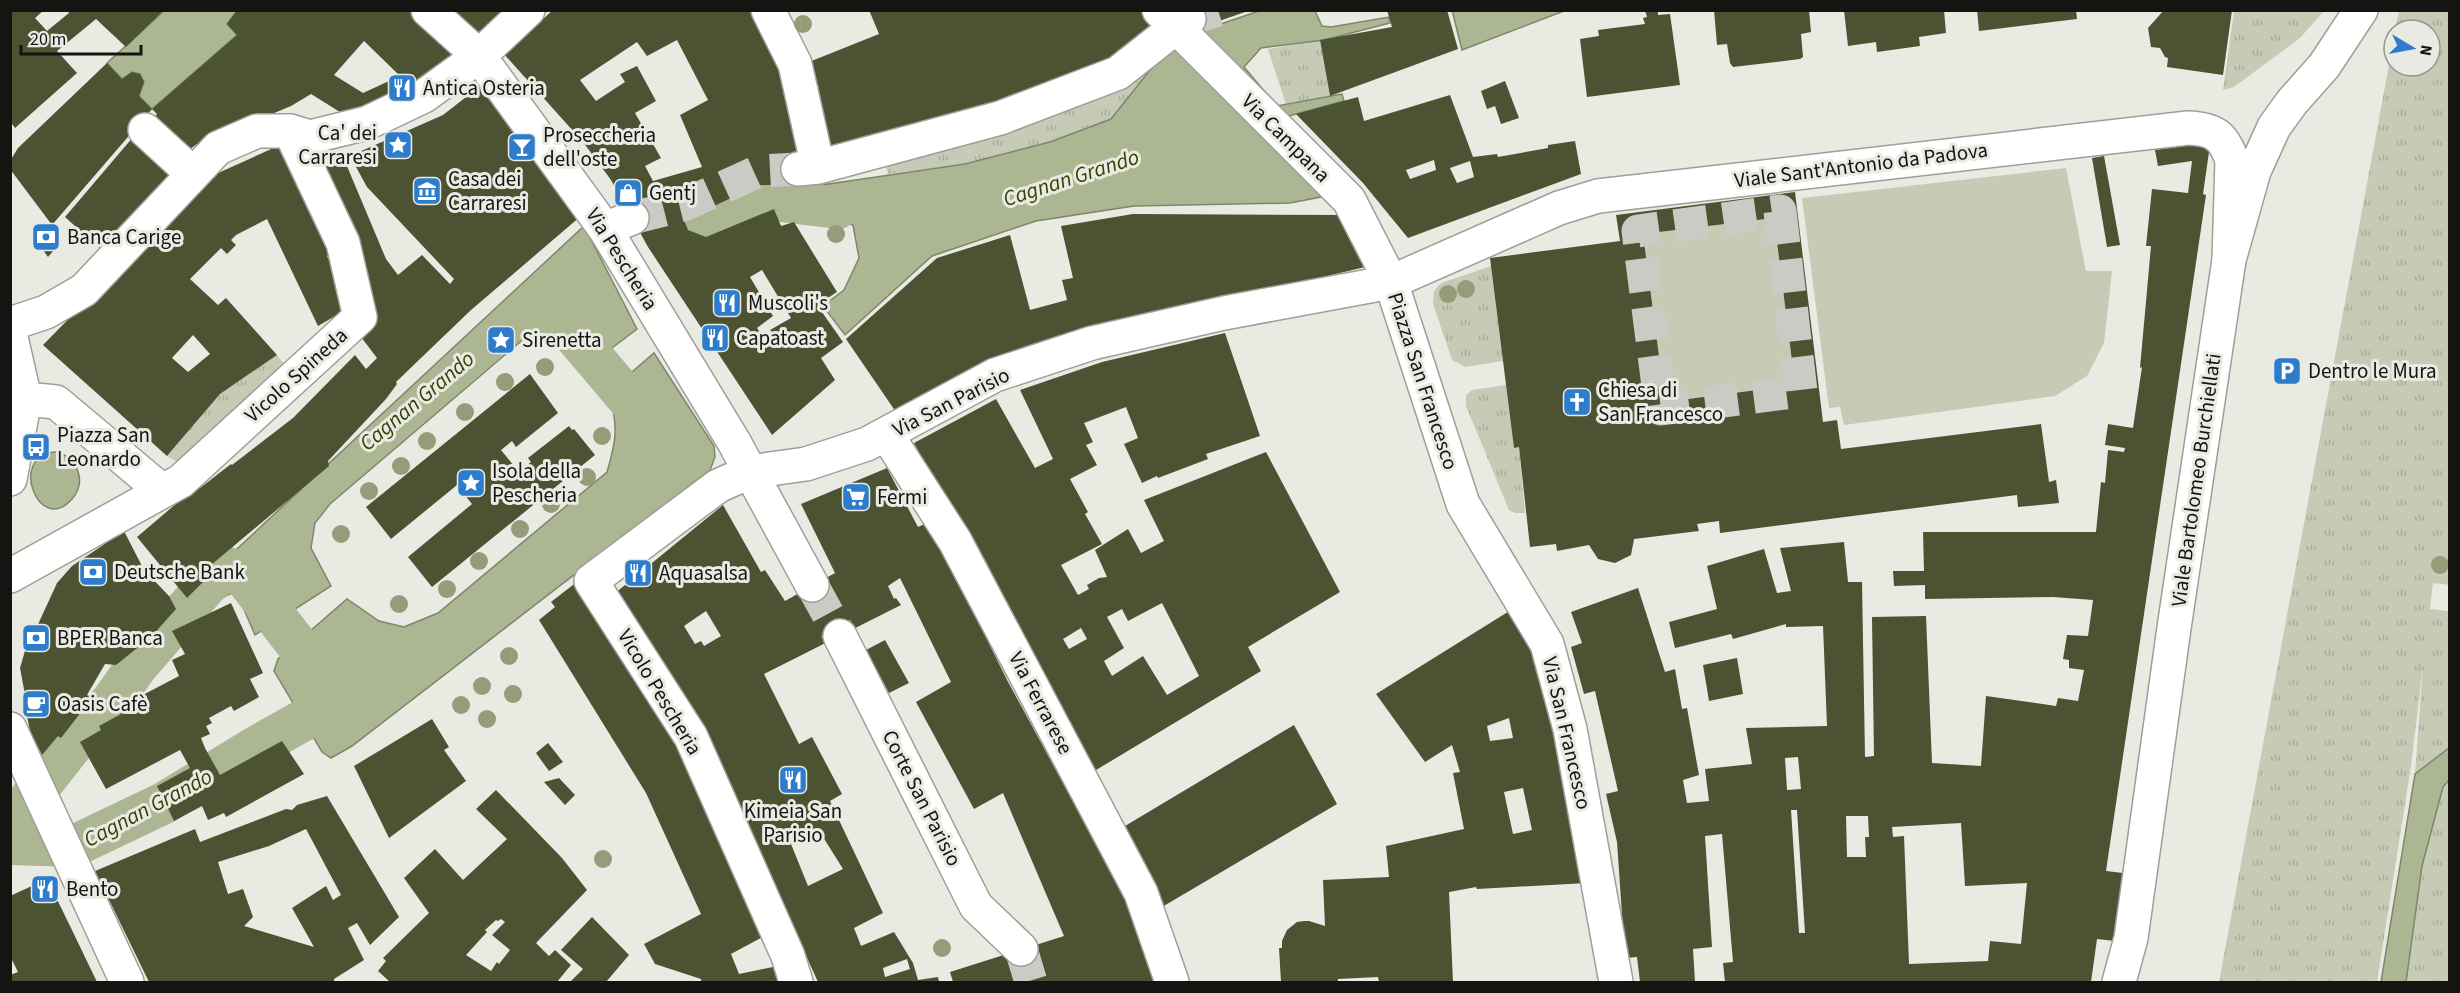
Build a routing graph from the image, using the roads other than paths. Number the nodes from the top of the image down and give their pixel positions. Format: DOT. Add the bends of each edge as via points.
graph roads {
  1 [pos="428,10"];
  2 [pos="528,10"];
  3 [pos="768,10"];
  4 [pos="2361,10"];
  5 [pos="1174,19"];
  6 [pos="479,56"];
  7 [pos="145,130"];
  8 [pos="290,131"];
  9 [pos="193,174"];
  10 [pos="2229,260"];
  11 [pos="1391,282"];
  12 [pos="1224,313"];
  13 [pos="10,324"];
  14 [pos="10,333"];
  15 [pos="25,399"];
  16 [pos="886,435"];
  17 [pos="749,472"];
  18 [pos="10,479"];
  19 [pos="161,490"];
  20 [pos="1463,504"];
  21 [pos="10,576"];
  22 [pos="812,585"];
  23 [pos="840,636"];
  24 [pos="10,729"];
  25 [pos="2131,938"];
  26 [pos="1021,948"];
  27 [pos="127,982"];
  28 [pos="796,982"];
  29 [pos="1172,982"];
  30 [pos="1616,982"];
  31 [pos="2119,982"];
  32 [pos="2133,982"];
  1 -- 6 [label="street, Via Pescheria"];
  2 -- 6 [label="street"];
  3 -- 5 [label="street" via="795,63 808,168 1000,118 1118,73"];
  4 -- 10 [label="street, Viale Bartolomeo Burchiellati" via="2324,66 2274,127 2254,171"];
  5 -- 11 [label="street, Via Campana" via="1349,200"];
  6 -- 8 [label="street" via="424,96 367,123 310,136"];
  6 -- 17 [label="street, Via Pescheria" via="617,231"];
  7 -- 9 [label="street"];
  8 -- 9 [label="street" via="257,131 218,148"];
  8 -- 19 [label="street, Vicolo Spineda" via="343,243 360,317 181,481"];
  9 -- 13 [label="street" via="84,290 46,312"];
  10 -- 11 [label="street, Viale Sant'Antonio da Padova" via="2232,160 2227,146 2216,134 2188,128 1598,195 1559,208"];
  10 -- 25 [label="street, Viale Bartolomeo Burchiellati"];
  11 -- 12 [label="street, Piazza San Francesco"];
  11 -- 20 [label="street, Piazza San Francesco"];
  12 -- 16 [label="street, Via San Parisio" via="1092,343 995,375"];
  14 -- 15 [label="street"];
  15 -- 18 [label="street"];
  15 -- 19 [label="street" via="56,402"];
  16 -- 17 [label="street, Via San Parisio" via="806,464"];
  16 -- 29 [label="street, Via Ferrarese" via="955,541 1136,882"];
  17 -- 22 [label="street, Via Pescheria"];
  17 -- 28 [label="street, Vicolo Pescheria" via="718,486 591,581 691,736"];
  19 -- 21 [label="street"];
  20 -- 30 [label="street, Via San Francesco" via="1547,644 1570,729"];
  23 -- 26 [label="street, Corte San Parisio" via="976,906"];
  24 -- 27 [label="street"];
  25 -- 31 [label="street, Viale Bartolomeo Burchiellati"];
  25 -- 32 [label="street"];
}
